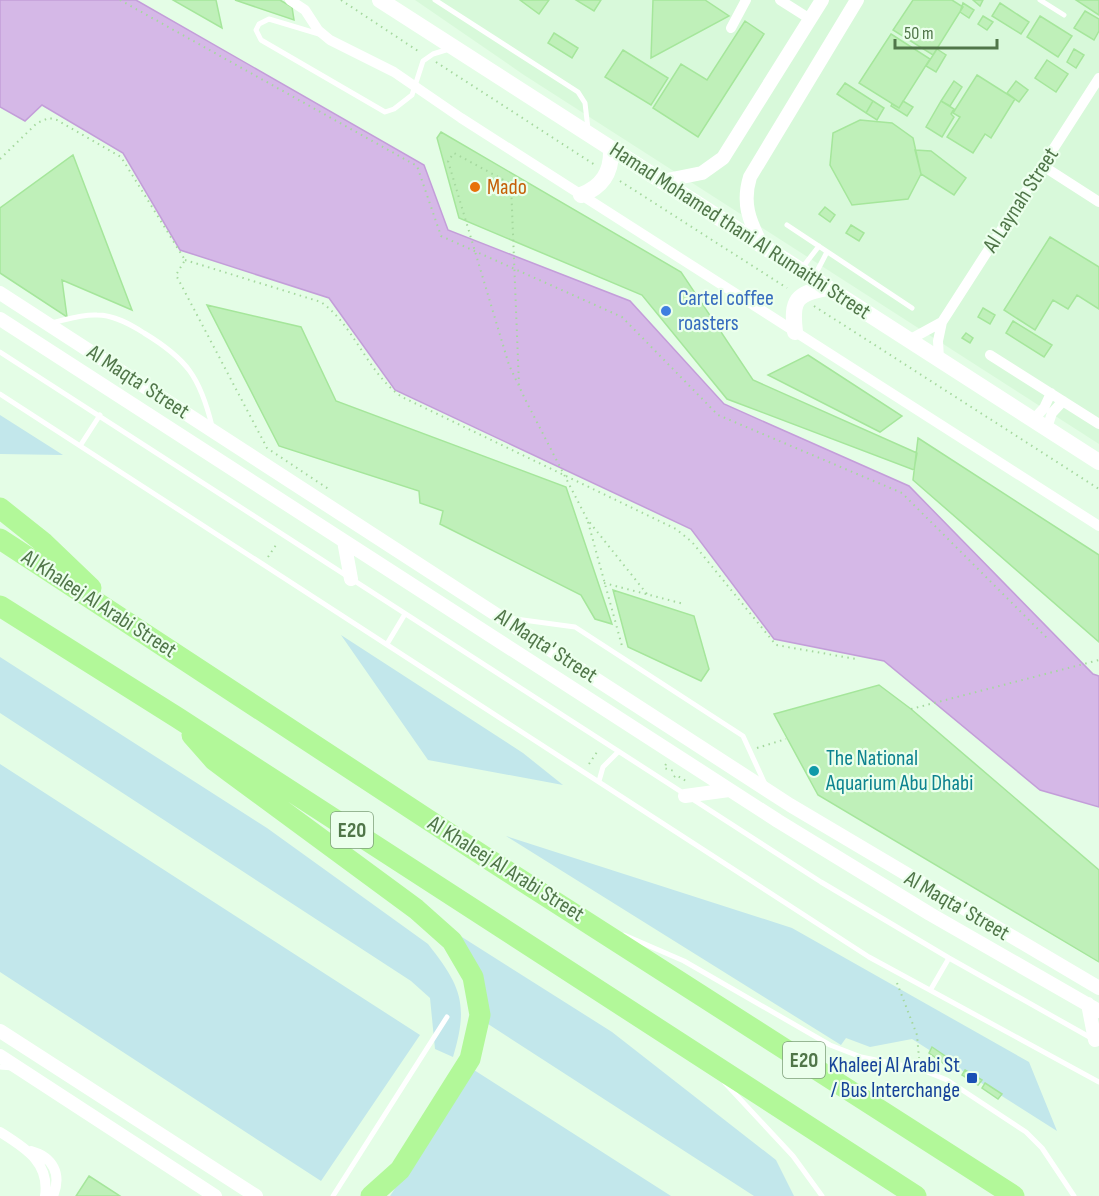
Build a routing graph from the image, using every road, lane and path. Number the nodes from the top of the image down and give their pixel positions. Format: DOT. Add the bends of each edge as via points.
graph roads {
  1 [pos="120,0"];
  2 [pos="290,0"];
  3 [pos="341,0"];
  4 [pos="380,0"];
  5 [pos="435,0"];
  6 [pos="746,0"];
  7 [pos="780,0"];
  8 [pos="822,0"];
  9 [pos="856,0"];
  10 [pos="1040,0"];
  11 [pos="1064,15"];
  12 [pos="810,19"];
  13 [pos="730,28"];
  14 [pos="323,35"];
  15 [pos="453,48"];
  16 [pos="428,57"];
  17 [pos="1099,78"];
  18 [pos="416,87"];
  19 [pos="588,134"];
  20 [pos="611,149"];
  21 [pos="0,159"];
  22 [pos="1043,166"];
  23 [pos="608,174"];
  24 [pos="662,181"];
  25 [pos="580,195"];
  26 [pos="1099,202"];
  27 [pos="787,225"];
  28 [pos="761,244"];
  29 [pos="819,246"];
  30 [pos="827,252"];
  31 [pos="185,261"];
  32 [pos="814,278"];
  33 [pos="0,293"];
  34 [pos="800,297"];
  35 [pos="912,308"];
  36 [pos="942,322"];
  37 [pos="47,323"];
  38 [pos="3,324"];
  39 [pos="795,332"];
  40 [pos="909,340"];
  41 [pos="0,352"];
  42 [pos="990,355"];
  43 [pos="939,359"];
  44 [pos="519,385"];
  45 [pos="1051,393"];
  46 [pos="0,394"];
  47 [pos="1063,401"];
  48 [pos="100,415"];
  49 [pos="1040,424"];
  50 [pos="1099,424"];
  51 [pos="213,431"];
  52 [pos="80,446"];
  53 [pos="1099,462"];
  54 [pos="1099,489"];
  55 [pos="322,501"];
  56 [pos="0,508"];
  57 [pos="348,518"];
  58 [pos="587,519"];
  59 [pos="1099,526"];
  60 [pos="283,535"];
  61 [pos="340,538"];
  62 [pos="0,539"];
  63 [pos="264,563"];
  64 [pos="351,579"];
  65 [pos="604,583"];
  66 [pos="647,594"];
  67 [pos="684,604"];
  68 [pos="0,606"];
  69 [pos="108,609"];
  70 [pos="405,614"];
  71 [pos="501,617"];
  72 [pos="1049,640"];
  73 [pos="387,644"];
  74 [pos="856,659"];
  75 [pos="1099,660"];
  76 [pos="626,661"];
  77 [pos="911,709"];
  78 [pos="178,718"];
  79 [pos="603,743"];
  80 [pos="618,752"];
  81 [pos="584,771"];
  82 [pos="599,781"];
  83 [pos="729,790"];
  84 [pos="767,790"];
  85 [pos="685,796"];
  86 [pos="593,925"];
  87 [pos="949,958"];
  88 [pos="899,972"];
  89 [pos="1094,985"];
  90 [pos="931,989"];
  91 [pos="1089,1005"];
  92 [pos="447,1017"];
  93 [pos="0,1030"];
  94 [pos="1097,1041"];
  95 [pos="0,1056"];
  96 [pos="702,1057"];
  97 [pos="0,1068"];
  98 [pos="17,1068"];
  99 [pos="920,1069"];
  100 [pos="1099,1082"];
  101 [pos="0,1132"];
  102 [pos="28,1150"];
  103 [pos="45,1196"];
  104 [pos="53,1196"];
  105 [pos="215,1196"];
  106 [pos="256,1196"];
  107 [pos="333,1196"];
  108 [pos="371,1196"];
  109 [pos="822,1196"];
  110 [pos="916,1196"];
  111 [pos="1014,1196"];
  112 [pos="1074,1196"];
  1 -- 72 [label="path" via="417,166 441,236 622,317 718,415 902,493"];
  2 -- 14 [label="street" via="305,10"];
  3 -- 16 [label="path"];
  4 -- 15 [label="main road, Hamad Mohamed thani Al Rumaithi Street"];
  5 -- 19 [label="lane" via="578,92 585,103"];
  6 -- 13 [label="street"];
  7 -- 12 [label="street"];
  8 -- 12 [label="street"];
  9 -- 28 [label="street" via="750,177 747,212"];
  10 -- 11 [label="lane"];
  12 -- 24 [label="street" via="723,158 702,173"];
  14 -- 18 [label="street"];
  14 -- 18 [label="lane" via="269,19 256,30 261,40 380,110 394,109"];
  15 -- 16 [label="lane"];
  15 -- 19 [label="main road, Hamad Mohamed thani Al Rumaithi Street"];
  16 -- 18 [label="lane" via="420,66"];
  16 -- 23 [label="path"];
  17 -- 22 [label="street, Al Laynah Street"];
  18 -- 25 [label="street"];
  19 -- 20 [label="main road, Hamad Mohamed thani Al Rumaithi Street"];
  20 -- 23 [label="main road"];
  20 -- 24 [label="main road, Hamad Mohamed thani Al Rumaithi Street"];
  21 -- 31 [label="path" via="41,120 57,120 122,158"];
  22 -- 26 [label="street"];
  22 -- 36 [label="street, Al Laynah Street"];
  23 -- 25 [label="main road" via="597,187"];
  23 -- 34 [label="path"];
  24 -- 28 [label="main road, Hamad Mohamed thani Al Rumaithi Street"];
  25 -- 39 [label="street"];
  27 -- 29 [label="lane"];
  28 -- 32 [label="main road, Hamad Mohamed thani Al Rumaithi Street"];
  29 -- 30 [label="lane"];
  29 -- 32 [label="lane"];
  30 -- 32 [label="lane"];
  30 -- 35 [label="lane"];
  31 -- 55 [label="path" via="176,275 267,448 331,489"];
  31 -- 74 [label="path" via="321,302 334,313 394,391 676,529 692,542 776,645"];
  32 -- 34 [label="main road"];
  32 -- 40 [label="main road, Hamad Mohamed thani Al Rumaithi Street"];
  33 -- 37 [label="street, Al Maqta' Street"];
  34 -- 39 [label="main road" via="794,309"];
  34 -- 54 [label="path"];
  36 -- 40 [label="street, Al Laynah Street"];
  36 -- 43 [label="street, Al Laynah Street"];
  37 -- 51 [label="street, Al Maqta' Street"];
  37 -- 51 [label="lane" via="105,315 166,346 184,360 195,376 204,393"];
  38 -- 61 [label="street, Al Maqta' Street"];
  39 -- 59 [label="street"];
  40 -- 43 [label="main road, Hamad Mohamed thani Al Rumaithi Street"];
  41 -- 48 [label="lane"];
  42 -- 45 [label="street"];
  43 -- 49 [label="main road, Hamad Mohamed thani Al Rumaithi Street"];
  44 -- 44 [label="path" via="509,364 448,161 454,153 511,184"];
  44 -- 58 [label="path"];
  45 -- 47 [label="street"];
  45 -- 49 [label="street"];
  46 -- 52 [label="lane"];
  47 -- 49 [label="street"];
  47 -- 50 [label="street"];
  48 -- 52 [label="lane"];
  48 -- 60 [label="lane"];
  49 -- 53 [label="main road, Hamad Mohamed thani Al Rumaithi Street"];
  51 -- 55 [label="street, Al Maqta' Street"];
  52 -- 63 [label="lane"];
  55 -- 57 [label="street, Al Maqta' Street"];
  56 -- 69 [label="highway" via="67,563"];
  57 -- 61 [label="street"];
  57 -- 71 [label="street, Al Maqta' Street"];
  58 -- 65 [label="path"];
  58 -- 66 [label="path"];
  60 -- 63 [label="path"];
  60 -- 64 [label="lane"];
  61 -- 64 [label="street"];
  61 -- 83 [label="street, Al Maqta' Street"];
  62 -- 69 [label="highway, Al Khaleej Al Arabi Street / E20"];
  63 -- 73 [label="lane"];
  64 -- 70 [label="lane"];
  65 -- 66 [label="path"];
  65 -- 76 [label="path"];
  66 -- 67 [label="path"];
  68 -- 78 [label="highway, E20"];
  69 -- 86 [label="highway, Al Khaleej Al Arabi Street / E20"];
  70 -- 73 [label="lane"];
  70 -- 79 [label="lane"];
  71 -- 76 [label="lane" via="575,627"];
  71 -- 84 [label="street, Al Maqta' Street"];
  73 -- 81 [label="lane"];
  75 -- 77 [label="path"];
  76 -- 84 [label="lane" via="744,736"];
  78 -- 96 [label="highway, E20"];
  78 -- 108 [label="highway" via="214,760 440,929 463,956 472,977 480,1015 470,1059 400,1170"];
  79 -- 80 [label="lane"];
  79 -- 81 [label="path"];
  80 -- 82 [label="lane" via="603,767"];
  80 -- 85 [label="lane"];
  81 -- 82 [label="lane"];
  82 -- 88 [label="lane" via="854,947"];
  83 -- 85 [label="street"];
  83 -- 91 [label="street, Al Maqta' Street" via="930,915"];
  84 -- 89 [label="street, Al Maqta' Street"];
  85 -- 87 [label="lane"];
  86 -- 99 [label="lane" via="684,961 830,1045 861,1057"];
  86 -- 111 [label="highway, Al Khaleej Al Arabi Street / E20"];
  87 -- 90 [label="lane"];
  87 -- 94 [label="lane"];
  88 -- 90 [label="lane"];
  88 -- 99 [label="path" via="897,982 916,1035"];
  89 -- 91 [label="street"];
  90 -- 100 [label="lane"];
  91 -- 94 [label="street"];
  92 -- 107 [label="lane"];
  93 -- 106 [label="street"];
  95 -- 98 [label="street"];
  96 -- 109 [label="lane" via="793,1156"];
  96 -- 110 [label="highway, E20"];
  97 -- 98 [label="lane"];
  98 -- 105 [label="street"];
  99 -- 112 [label="lane" via="947,1080 1026,1132 1042,1148"];
  101 -- 102 [label="street"];
  102 -- 103 [label="street" via="42,1168"];
  102 -- 104 [label="street" via="44,1156 54,1166 58,1179"];
}
